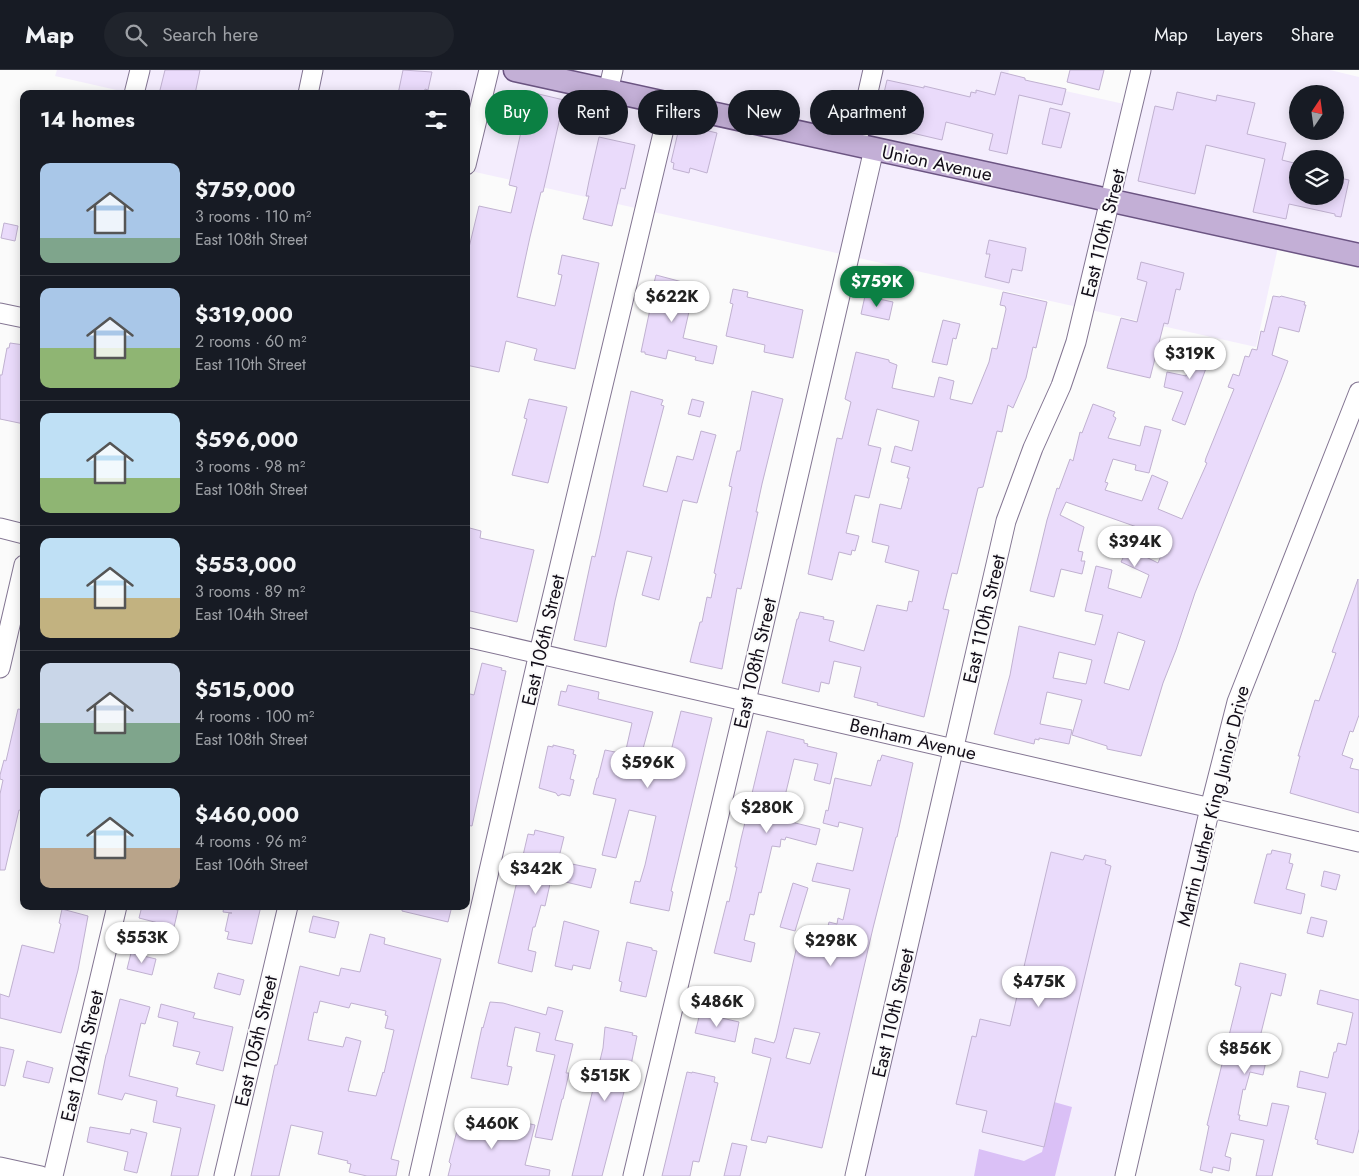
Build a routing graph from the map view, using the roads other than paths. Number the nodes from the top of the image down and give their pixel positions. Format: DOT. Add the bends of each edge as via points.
graph roads {
  1 [pos="140,70"];
  2 [pos="314,70"];
  3 [pos="489,70"];
  4 [pos="515,70"];
  5 [pos="873,70"];
  6 [pos="1141,70"];
  7 [pos="611,80"];
  8 [pos="135,90"];
  9 [pos="309,90"];
  10 [pos="638,91"];
  11 [pos="718,115"];
  12 [pos="663,135"];
  13 [pos="865,147"];
  14 [pos="470,148"];
  15 [pos="1111,201"];
  16 [pos="1359,255"];
  17 [pos="0,312"];
  18 [pos="20,317"];
  19 [pos="1359,392"];
  20 [pos="0,528"];
  21 [pos="20,533"];
  22 [pos="20,582"];
  23 [pos="470,637"];
  24 [pos="539,653"];
  25 [pos="0,668"];
  26 [pos="746,701"];
  27 [pos="954,749"];
  28 [pos="1210,808"];
  29 [pos="1359,842"];
  30 [pos="116,910"];
  31 [pos="287,910"];
  32 [pos="0,1167"];
  33 [pos="41,1176"];
  34 [pos="53,1176"];
  35 [pos="224,1176"];
  36 [pos="419,1176"];
  37 [pos="633,1176"];
  38 [pos="855,1176"];
  39 [pos="1125,1176"];
  1 -- 8 [label="street"];
  2 -- 9 [label="street"];
  3 -- 14 [label="street"];
  4 -- 7 [label="main road, Union Avenue"];
  5 -- 13 [label="street, East 108th Street"];
  6 -- 15 [label="street, East 110th Street"];
  7 -- 10 [label="main road, Union Avenue"];
  11 -- 13 [label="main road, Union Avenue"];
  12 -- 24 [label="street, East 106th Street"];
  13 -- 15 [label="main road, Union Avenue"];
  13 -- 26 [label="street, East 108th Street"];
  15 -- 16 [label="main road, Union Avenue"];
  15 -- 27 [label="street, East 110th Street" via="1076,342 1006,521"];
  17 -- 18 [label="street"];
  19 -- 28 [label="street, Martin Luther King Junior Drive" via="1237,702"];
  20 -- 21 [label="street"];
  22 -- 25 [label="street"];
  23 -- 24 [label="street, Benham Avenue"];
  24 -- 26 [label="street, Benham Avenue"];
  24 -- 36 [label="street, East 106th Street"];
  26 -- 27 [label="street, Benham Avenue"];
  26 -- 37 [label="street, East 108th Street"];
  27 -- 28 [label="street, Benham Avenue"];
  27 -- 38 [label="street, East 110th Street"];
  28 -- 29 [label="street, Benham Avenue"];
  28 -- 39 [label="street, Martin Luther King Junior Drive"];
  30 -- 34 [label="street, East 104th Street"];
  31 -- 35 [label="street, East 105th Street"];
  32 -- 33 [label="street"];
}
